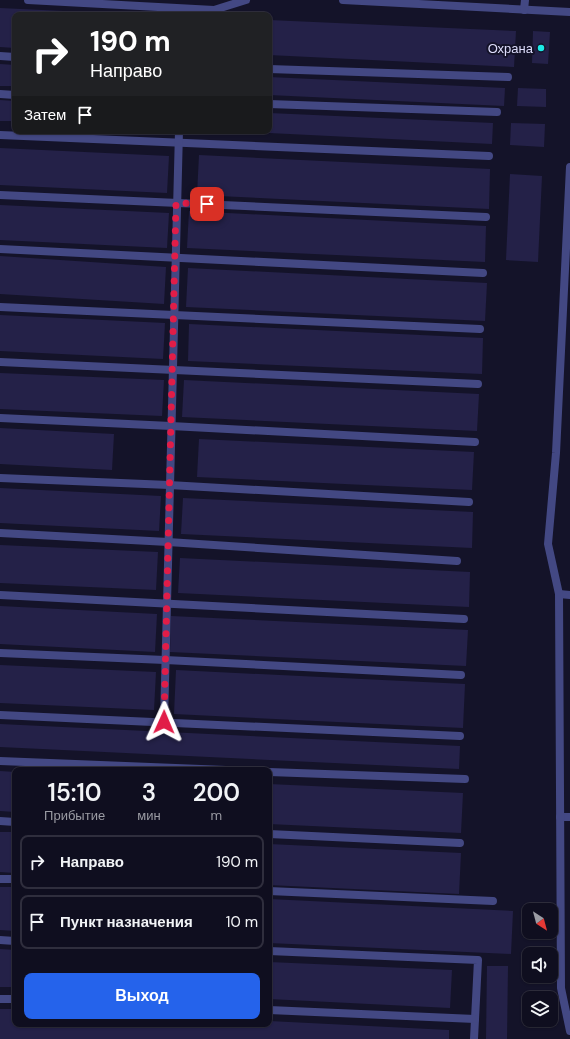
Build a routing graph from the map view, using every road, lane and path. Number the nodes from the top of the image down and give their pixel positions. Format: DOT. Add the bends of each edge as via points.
graph roads {
  1 [pos="28,0"];
  2 [pos="246,0"];
  3 [pos="343,0"];
  4 [pos="525,0"];
  5 [pos="217,8"];
  6 [pos="524,10"];
  7 [pos="570,12"];
  8 [pos="0,56"];
  9 [pos="12,57"];
  10 [pos="272,69"];
  11 [pos="508,77"];
  12 [pos="0,94"];
  13 [pos="12,95"];
  14 [pos="272,104"];
  15 [pos="497,112"];
  16 [pos="179,134"];
  17 [pos="0,135"];
  18 [pos="178,144"];
  19 [pos="489,156"];
  20 [pos="570,167"];
  21 [pos="0,195"];
  22 [pos="176,203"];
  23 [pos="486,217"];
  24 [pos="0,249"];
  25 [pos="568,256"];
  26 [pos="175,258"];
  27 [pos="483,273"];
  28 [pos="0,307"];
  29 [pos="174,316"];
  30 [pos="480,329"];
  31 [pos="0,362"];
  32 [pos="172,369"];
  33 [pos="478,384"];
  34 [pos="0,418"];
  35 [pos="171,426"];
  36 [pos="476,442"];
  37 [pos="0,478"];
  38 [pos="169,485"];
  39 [pos="469,502"];
  40 [pos="0,533"];
  41 [pos="168,542"];
  42 [pos="457,561"];
  43 [pos="559,594"];
  44 [pos="0,595"];
  45 [pos="570,595"];
  46 [pos="166,603"];
  47 [pos="464,619"];
  48 [pos="0,653"];
  49 [pos="165,660"];
  50 [pos="461,675"];
  51 [pos="0,715"];
  52 [pos="164,722"];
  53 [pos="460,736"];
  54 [pos="0,762"];
  55 [pos="141,767"];
  56 [pos="272,772"];
  57 [pos="465,779"];
  58 [pos="560,816"];
  59 [pos="570,817"];
  60 [pos="0,821"];
  61 [pos="12,822"];
  62 [pos="272,834"];
  63 [pos="460,843"];
  64 [pos="0,879"];
  65 [pos="12,879"];
  66 [pos="272,891"];
  67 [pos="493,901"];
  68 [pos="0,940"];
  69 [pos="12,941"];
  70 [pos="272,951"];
  71 [pos="0,999"];
  72 [pos="12,999"];
  73 [pos="272,1010"];
  74 [pos="475,1019"];
  75 [pos="570,1031"];
  76 [pos="474,1039"];
  1 -- 5 [label="street"];
  2 -- 5 [label="street"];
  3 -- 6 [label="street"];
  4 -- 6 [label="street"];
  6 -- 7 [label="street"];
  8 -- 9 [label="street"];
  10 -- 11 [label="street"];
  12 -- 13 [label="street"];
  14 -- 15 [label="street"];
  16 -- 18 [label="street"];
  17 -- 18 [label="street"];
  18 -- 19 [label="street"];
  18 -- 22 [label="street"];
  20 -- 25 [label="street"];
  21 -- 22 [label="street"];
  22 -- 23 [label="street"];
  22 -- 26 [label="street"];
  24 -- 26 [label="street"];
  25 -- 43 [label="street" via="548,544"];
  26 -- 27 [label="street"];
  26 -- 29 [label="street"];
  28 -- 29 [label="street"];
  29 -- 30 [label="street"];
  29 -- 32 [label="street"];
  31 -- 32 [label="street"];
  32 -- 33 [label="street"];
  32 -- 35 [label="street"];
  34 -- 35 [label="street"];
  35 -- 36 [label="street"];
  35 -- 38 [label="street"];
  37 -- 38 [label="street"];
  38 -- 39 [label="street"];
  38 -- 41 [label="street"];
  40 -- 41 [label="street"];
  41 -- 42 [label="street"];
  41 -- 46 [label="street"];
  43 -- 45 [label="street"];
  43 -- 58 [label="street"];
  44 -- 46 [label="street"];
  46 -- 47 [label="street"];
  46 -- 49 [label="street"];
  48 -- 49 [label="street"];
  49 -- 50 [label="street"];
  49 -- 52 [label="street"];
  51 -- 52 [label="street"];
  52 -- 53 [label="street"];
  54 -- 55 [label="street"];
  56 -- 57 [label="street"];
  58 -- 59 [label="street"];
  58 -- 75 [label="street" via="560,988"];
  60 -- 61 [label="street"];
  62 -- 63 [label="street"];
  64 -- 65 [label="street"];
  66 -- 67 [label="street"];
  68 -- 69 [label="street"];
  70 -- 74 [label="street" via="478,960"];
  71 -- 72 [label="street"];
  73 -- 74 [label="street"];
  74 -- 76 [label="street"];
}
